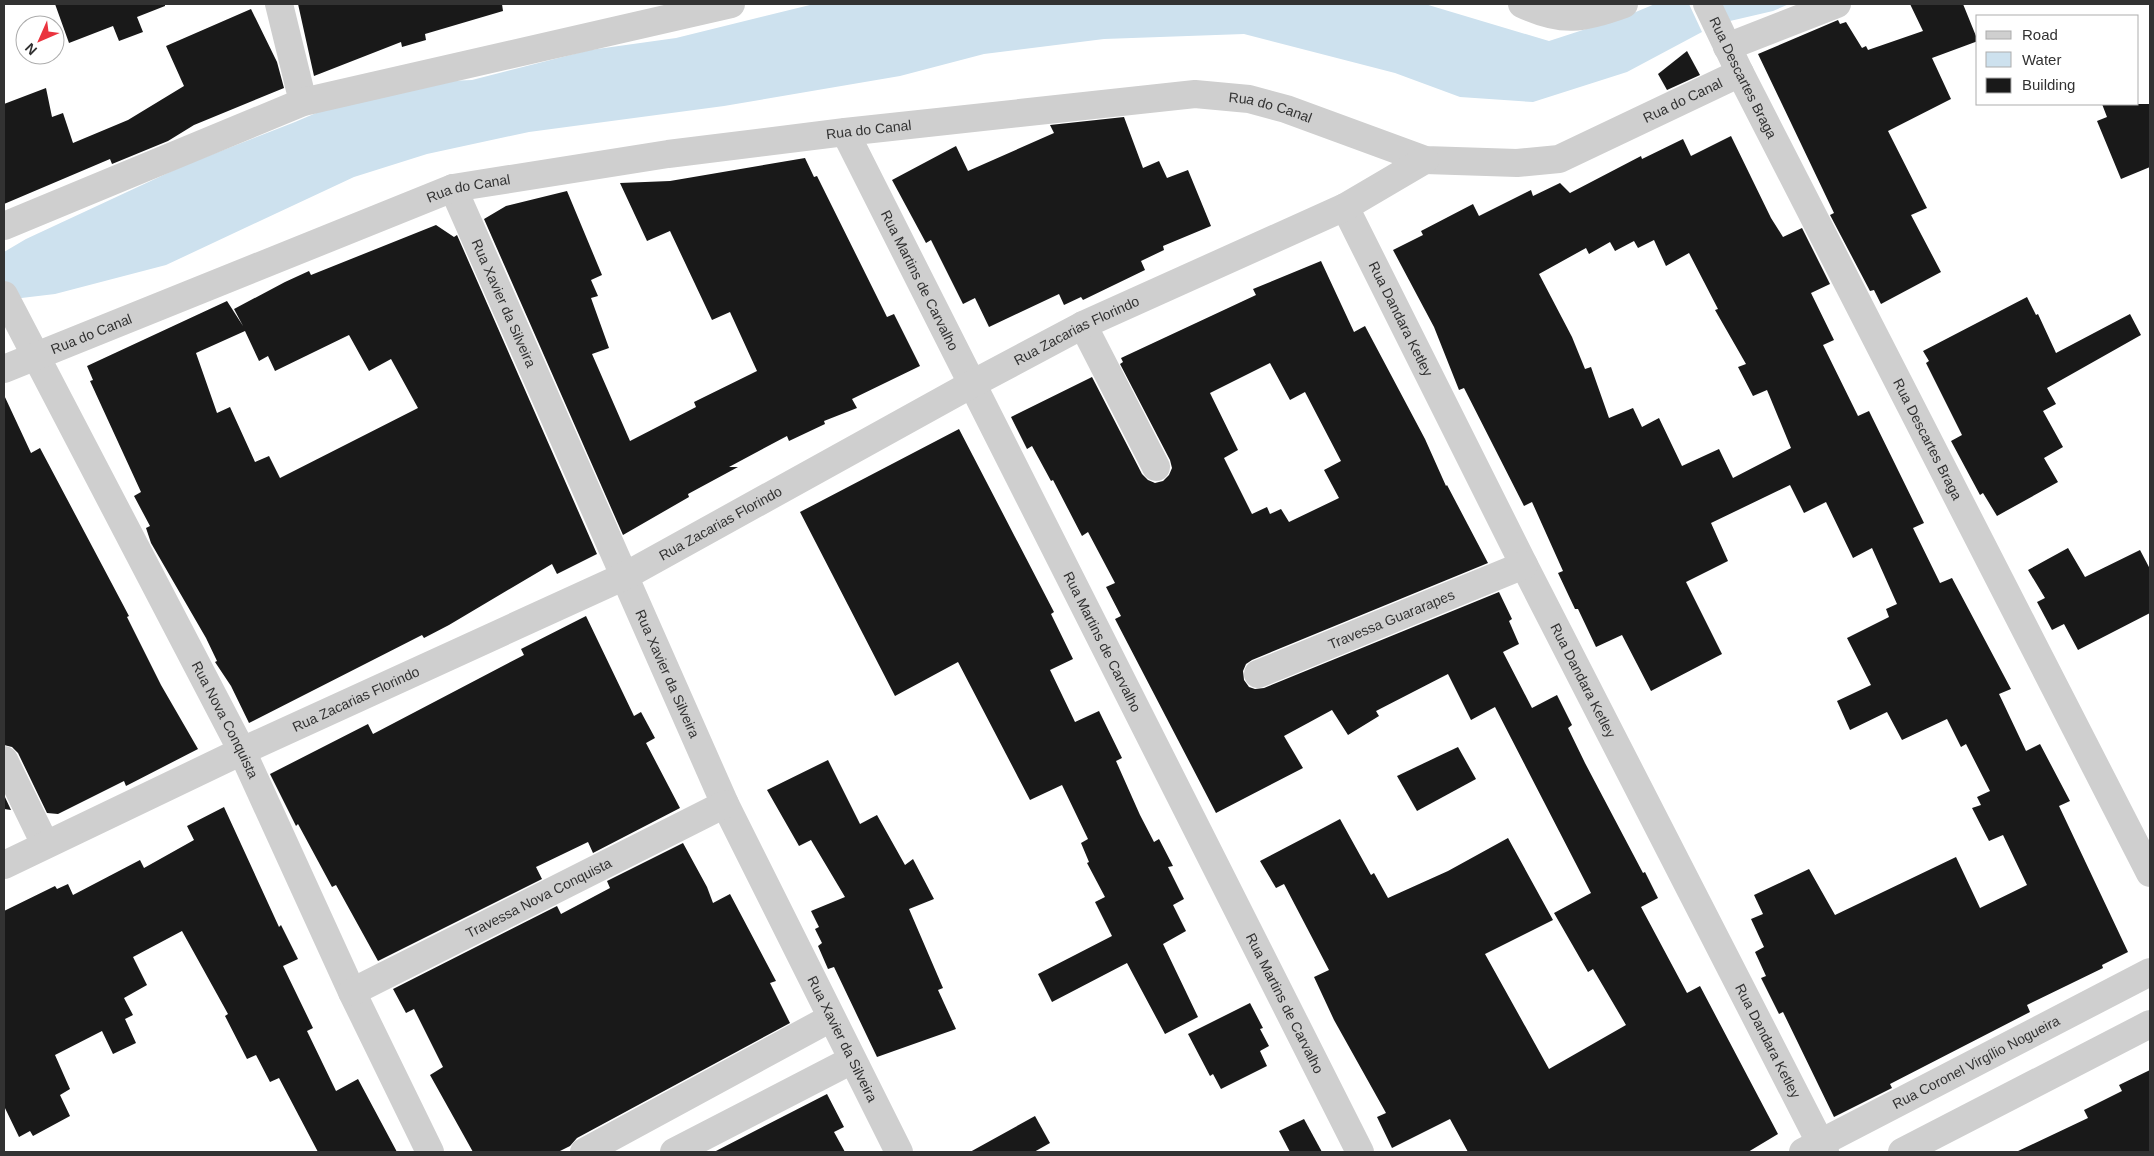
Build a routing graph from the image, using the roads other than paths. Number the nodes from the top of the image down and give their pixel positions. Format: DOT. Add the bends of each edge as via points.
graph roads {
  1 [pos="279,4"];
  2 [pos="731,4"];
  3 [pos="1522,4"];
  4 [pos="1624,4"];
  5 [pos="1707,4"];
  6 [pos="1836,4"];
  7 [pos="1727,47"];
  8 [pos="1740,73"];
  9 [pos="303,102"];
  10 [pos="846,132"];
  11 [pos="1425,160"];
  12 [pos="453,188"];
  13 [pos="1345,207"];
  14 [pos="4,226"];
  15 [pos="4,295"];
  16 [pos="1083,325"];
  17 [pos="36,356"];
  18 [pos="4,369"];
  19 [pos="972,384"];
  20 [pos="1156,467"];
  21 [pos="1524,564"];
  22 [pos="625,576"];
  23 [pos="1258,674"];
  24 [pos="242,751"];
  25 [pos="4,760"];
  26 [pos="725,804"];
  27 [pos="45,844"];
  28 [pos="4,865"];
  29 [pos="2150,872"];
  30 [pos="2150,972"];
  31 [pos="352,992"];
  32 [pos="831,1018"];
  33 [pos="2150,1024"];
  34 [pos="852,1060"];
  35 [pos="648,1118"];
  36 [pos="1816,1149"];
  37 [pos="430,1152"];
  38 [pos="584,1152"];
  39 [pos="664,1152"];
  40 [pos="674,1152"];
  41 [pos="899,1152"];
  42 [pos="1360,1152"];
  43 [pos="1902,1152"];
  1 -- 9 [label="street"];
  2 -- 9 [label="street"];
  3 -- 4 [label="street" via="1546,14 1570,18 1593,16"];
  5 -- 7 [label="street, Rua Descartes Braga"];
  6 -- 7 [label="street"];
  7 -- 8 [label="street, Rua Descartes Braga"];
  8 -- 11 [label="street, Rua do Canal" via="1559,159 1494,163"];
  8 -- 29 [label="street, Rua Descartes Braga"];
  9 -- 14 [label="street"];
  10 -- 11 [label="street, Rua do Canal" via="1195,94 1249,98"];
  10 -- 12 [label="street, Rua do Canal" via="668,154"];
  10 -- 19 [label="street, Rua Martins de Carvalho"];
  11 -- 13 [label="street, Rua Zacarias Florindo"];
  12 -- 17 [label="street, Rua do Canal"];
  12 -- 22 [label="street, Rua Xavier da Silveira"];
  13 -- 16 [label="street, Rua Zacarias Florindo"];
  13 -- 21 [label="street, Rua Dandara Ketley"];
  15 -- 17 [label="street, Rua Nova Conquista"];
  16 -- 19 [label="street, Rua Zacarias Florindo"];
  16 -- 20 [label="street"];
  17 -- 18 [label="street, Rua do Canal"];
  17 -- 24 [label="street, Rua Nova Conquista"];
  19 -- 22 [label="street, Rua Zacarias Florindo"];
  19 -- 42 [label="street, Rua Martins de Carvalho"];
  21 -- 23 [label="street, Travessa Guararapes"];
  21 -- 36 [label="street, Rua Dandara Ketley"];
  22 -- 24 [label="street, Rua Zacarias Florindo"];
  22 -- 26 [label="street, Rua Xavier da Silveira"];
  24 -- 27 [label="street, Rua Zacarias Florindo"];
  24 -- 31 [label="street, Rua Nova Conquista"];
  25 -- 27 [label="street"];
  26 -- 31 [label="street, Travessa Nova Conquista"];
  26 -- 32 [label="street, Rua Xavier da Silveira"];
  27 -- 28 [label="street, Rua Zacarias Florindo"];
  30 -- 36 [label="street, Rua Coronel Virgílio Nogueira"];
  31 -- 37 [label="street, Rua Nova Conquista"];
  32 -- 34 [label="street, Rua Xavier da Silveira"];
  32 -- 35 [label="street"];
  33 -- 43 [label="street"];
  34 -- 40 [label="street"];
  34 -- 41 [label="street, Rua Xavier da Silveira"];
  35 -- 38 [label="street"];
  35 -- 39 [label="street"];
}
